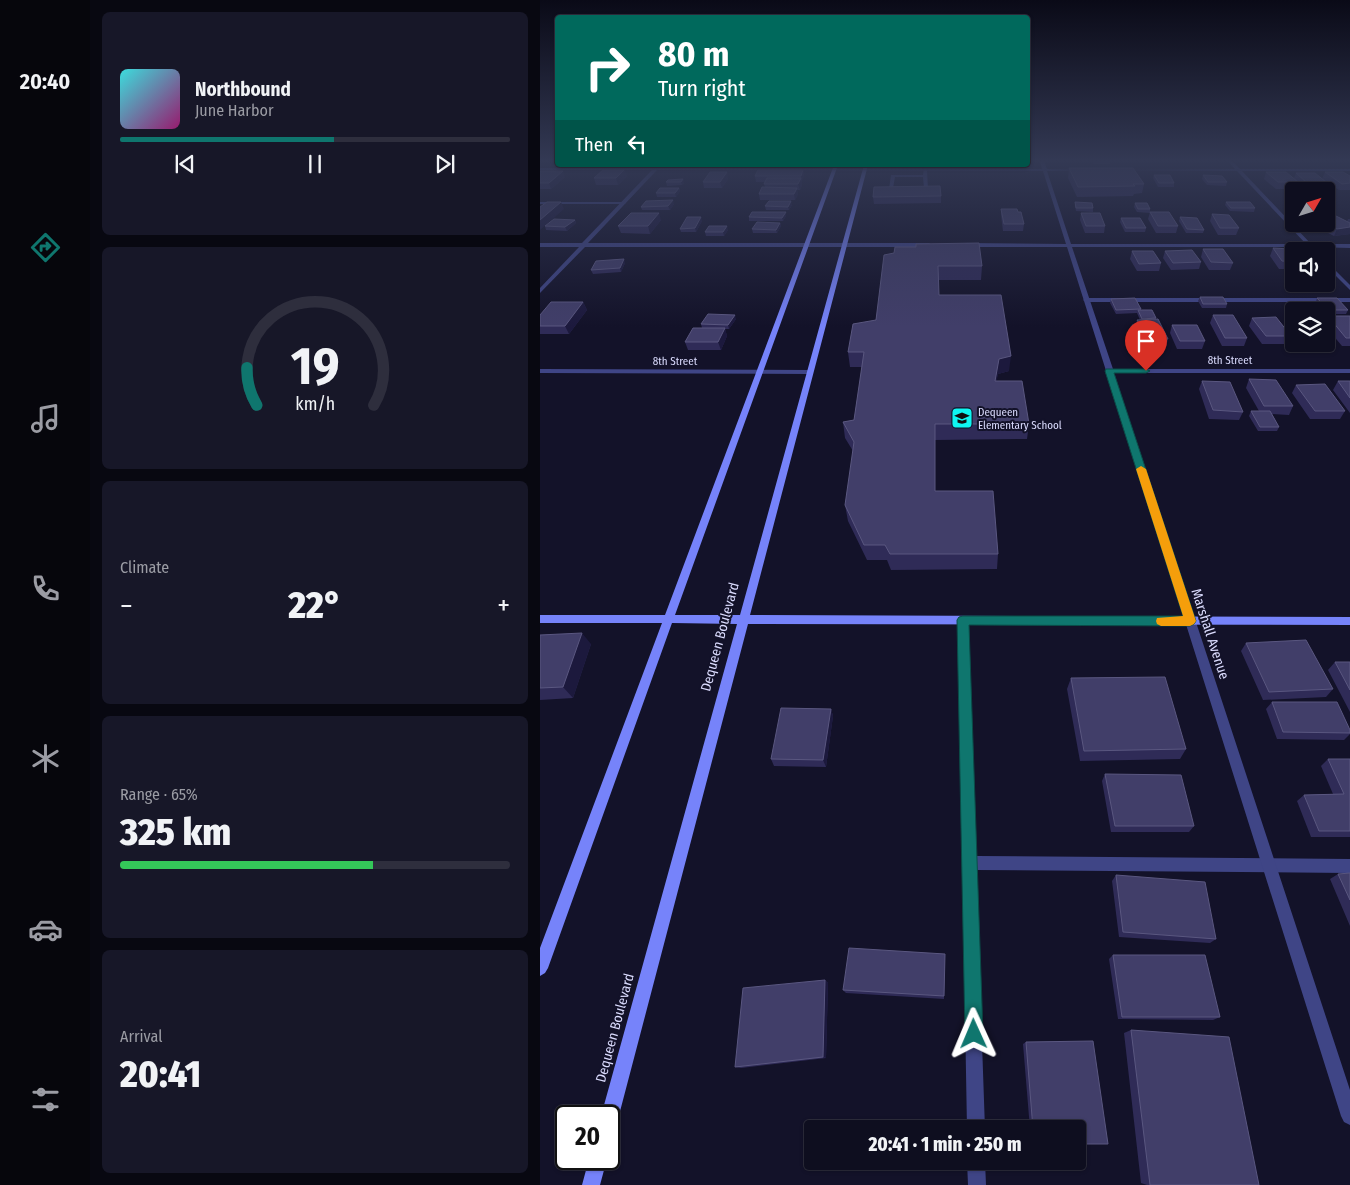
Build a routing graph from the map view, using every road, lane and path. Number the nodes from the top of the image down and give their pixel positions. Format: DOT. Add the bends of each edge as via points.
graph roads {
  1 [pos="611,216"];
  2 [pos="818,216"];
  3 [pos="852,216"];
  4 [pos="1059,216"];
  5 [pos="1282,216"];
  6 [pos="1306,242"];
  7 [pos="540,244"];
  8 [pos="584,245"];
  9 [pos="807,245"];
  10 [pos="844,245"];
  11 [pos="932,245"];
  12 [pos="961,245"];
  13 [pos="1069,246"];
  14 [pos="1285,246"];
  15 [pos="1335,246"];
  16 [pos="1350,246"];
  17 [pos="1335,272"];
  18 [pos="1350,288"];
  19 [pos="540,291"];
  20 [pos="1086,300"];
  21 [pos="1350,300"];
  22 [pos="540,371"];
  23 [pos="1109,371"];
  24 [pos="760,372"];
  25 [pos="810,372"];
  26 [pos="1350,372"];
  27 [pos="540,619"];
  28 [pos="669,620"];
  29 [pos="743,620"];
  30 [pos="963,620"];
  31 [pos="1190,621"];
  32 [pos="1350,621"];
  33 [pos="971,863"];
  34 [pos="1269,866"];
  35 [pos="1350,866"];
  36 [pos="540,968"];
  37 [pos="613,1105"];
  38 [pos="1350,1116"];
  39 [pos="976,1120"];
  40 [pos="595,1170"];
  41 [pos="976,1170"];
  42 [pos="591,1185"];
  43 [pos="977,1185"];
  1 -- 8 [label="street"];
  2 -- 9 [label="street"];
  3 -- 10 [label="street, Dequeen Boulevard"];
  4 -- 13 [label="street, Marshall Avenue"];
  5 -- 6 [label="street"];
  7 -- 8 [label="street"];
  8 -- 9 [label="street"];
  8 -- 19 [label="street"];
  9 -- 10 [label="street"];
  9 -- 24 [label="street"];
  10 -- 11 [label="street"];
  10 -- 25 [label="street, Dequeen Boulevard"];
  12 -- 13 [label="street"];
  13 -- 14 [label="street"];
  13 -- 20 [label="street, Marshall Avenue"];
  15 -- 16 [label="street"];
  17 -- 18 [label="street"];
  20 -- 21 [label="street"];
  20 -- 23 [label="street, Marshall Avenue"];
  22 -- 24 [label="street, 8th Street"];
  23 -- 26 [label="street, 8th Street"];
  23 -- 31 [label="street, Marshall Avenue"];
  24 -- 25 [label="street, 8th Street"];
  24 -- 28 [label="street"];
  25 -- 29 [label="street, Dequeen Boulevard"];
  27 -- 28 [label="street"];
  28 -- 29 [label="street"];
  28 -- 36 [label="street"];
  29 -- 30 [label="street"];
  29 -- 37 [label="street, Dequeen Boulevard"];
  30 -- 31 [label="street"];
  30 -- 33 [label="street"];
  31 -- 32 [label="street"];
  31 -- 34 [label="street, Marshall Avenue"];
  33 -- 34 [label="street"];
  33 -- 39 [label="street"];
  34 -- 35 [label="street"];
  34 -- 38 [label="street, Marshall Avenue"];
  40 -- 42 [label="street"];
  41 -- 43 [label="street"];
}
